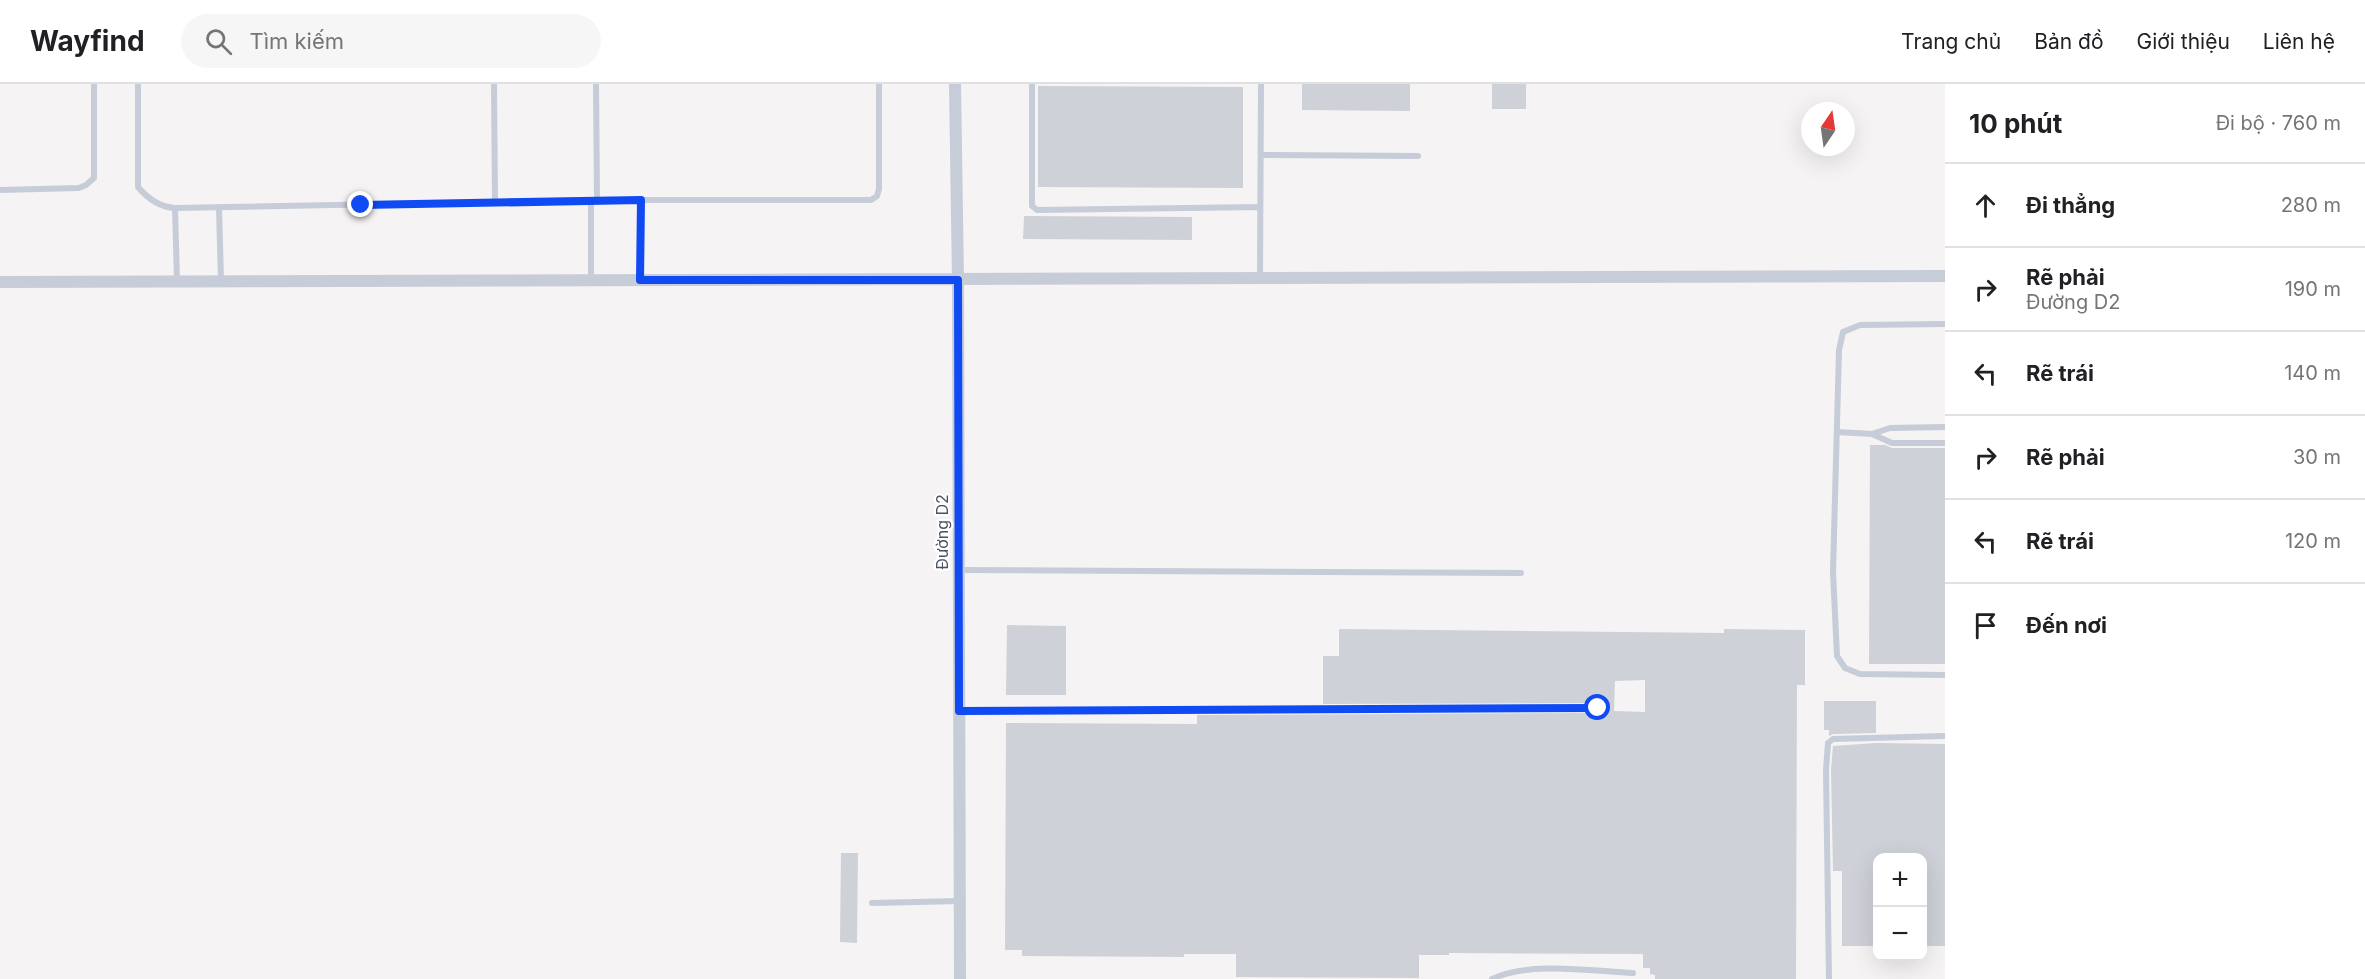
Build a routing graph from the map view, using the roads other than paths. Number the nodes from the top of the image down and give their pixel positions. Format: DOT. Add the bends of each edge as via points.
graph roads {
  1 [pos="94,84"];
  2 [pos="138,84"];
  3 [pos="494,84"];
  4 [pos="596,84"];
  5 [pos="879,84"];
  6 [pos="955,84"];
  7 [pos="1032,84"];
  8 [pos="1261,84"];
  9 [pos="1261,155"];
  10 [pos="1418,156"];
  11 [pos="0,190"];
  12 [pos="594,200"];
  13 [pos="641,200"];
  14 [pos="495,202"];
  15 [pos="219,207"];
  16 [pos="1260,207"];
  17 [pos="175,208"];
  18 [pos="1945,276"];
  19 [pos="1260,278"];
  20 [pos="640,280"];
  21 [pos="958,280"];
  22 [pos="221,281"];
  23 [pos="591,281"];
  24 [pos="0,282"];
  25 [pos="177,282"];
  26 [pos="1945,324"];
  27 [pos="1945,428"];
  28 [pos="1837,432"];
  29 [pos="1872,434"];
  30 [pos="1945,443"];
  31 [pos="959,570"];
  32 [pos="1521,573"];
  33 [pos="1945,675"];
  34 [pos="1598,708"];
  35 [pos="959,711"];
  36 [pos="1945,736"];
  37 [pos="960,901"];
  38 [pos="872,903"];
  39 [pos="1633,973"];
  40 [pos="960,979"];
  41 [pos="1492,979"];
  42 [pos="1829,979"];
  1 -- 11 [label="lane" via="94,178 79,188"];
  2 -- 17 [label="lane" via="138,187 163,207"];
  3 -- 14 [label="lane"];
  4 -- 12 [label="lane"];
  5 -- 13 [label="lane" via="879,189 871,200"];
  6 -- 21 [label="street, Đường D2"];
  7 -- 16 [label="lane" via="1032,206 1037,210"];
  8 -- 9 [label="lane"];
  9 -- 10 [label="lane"];
  9 -- 16 [label="lane"];
  12 -- 13 [label="lane"];
  12 -- 14 [label="lane"];
  12 -- 23 [label="lane"];
  13 -- 20 [label="lane"];
  14 -- 15 [label="lane"];
  15 -- 17 [label="lane"];
  15 -- 22 [label="lane"];
  16 -- 19 [label="lane"];
  17 -- 25 [label="lane"];
  18 -- 19 [label="street"];
  19 -- 21 [label="street"];
  20 -- 21 [label="street"];
  20 -- 23 [label="street"];
  21 -- 31 [label="street, Đường D2"];
  22 -- 23 [label="street"];
  22 -- 25 [label="street"];
  24 -- 25 [label="street"];
  26 -- 28 [label="lane" via="1860,325 1843,332"];
  27 -- 29 [label="lane" via="1890,428"];
  28 -- 29 [label="lane"];
  28 -- 33 [label="lane" via="1833,572 1837,656 1845,668 1860,674"];
  29 -- 30 [label="lane" via="1892,443"];
  31 -- 32 [label="lane"];
  31 -- 35 [label="street, Đường D2"];
  34 -- 35 [label="lane"];
  35 -- 37 [label="street, Đường D2"];
  36 -- 42 [label="lane" via="1833,739 1828,743"];
  37 -- 38 [label="lane"];
  37 -- 40 [label="street, Đường D2"];
  39 -- 41 [label="lane" via="1537,969"];
}
